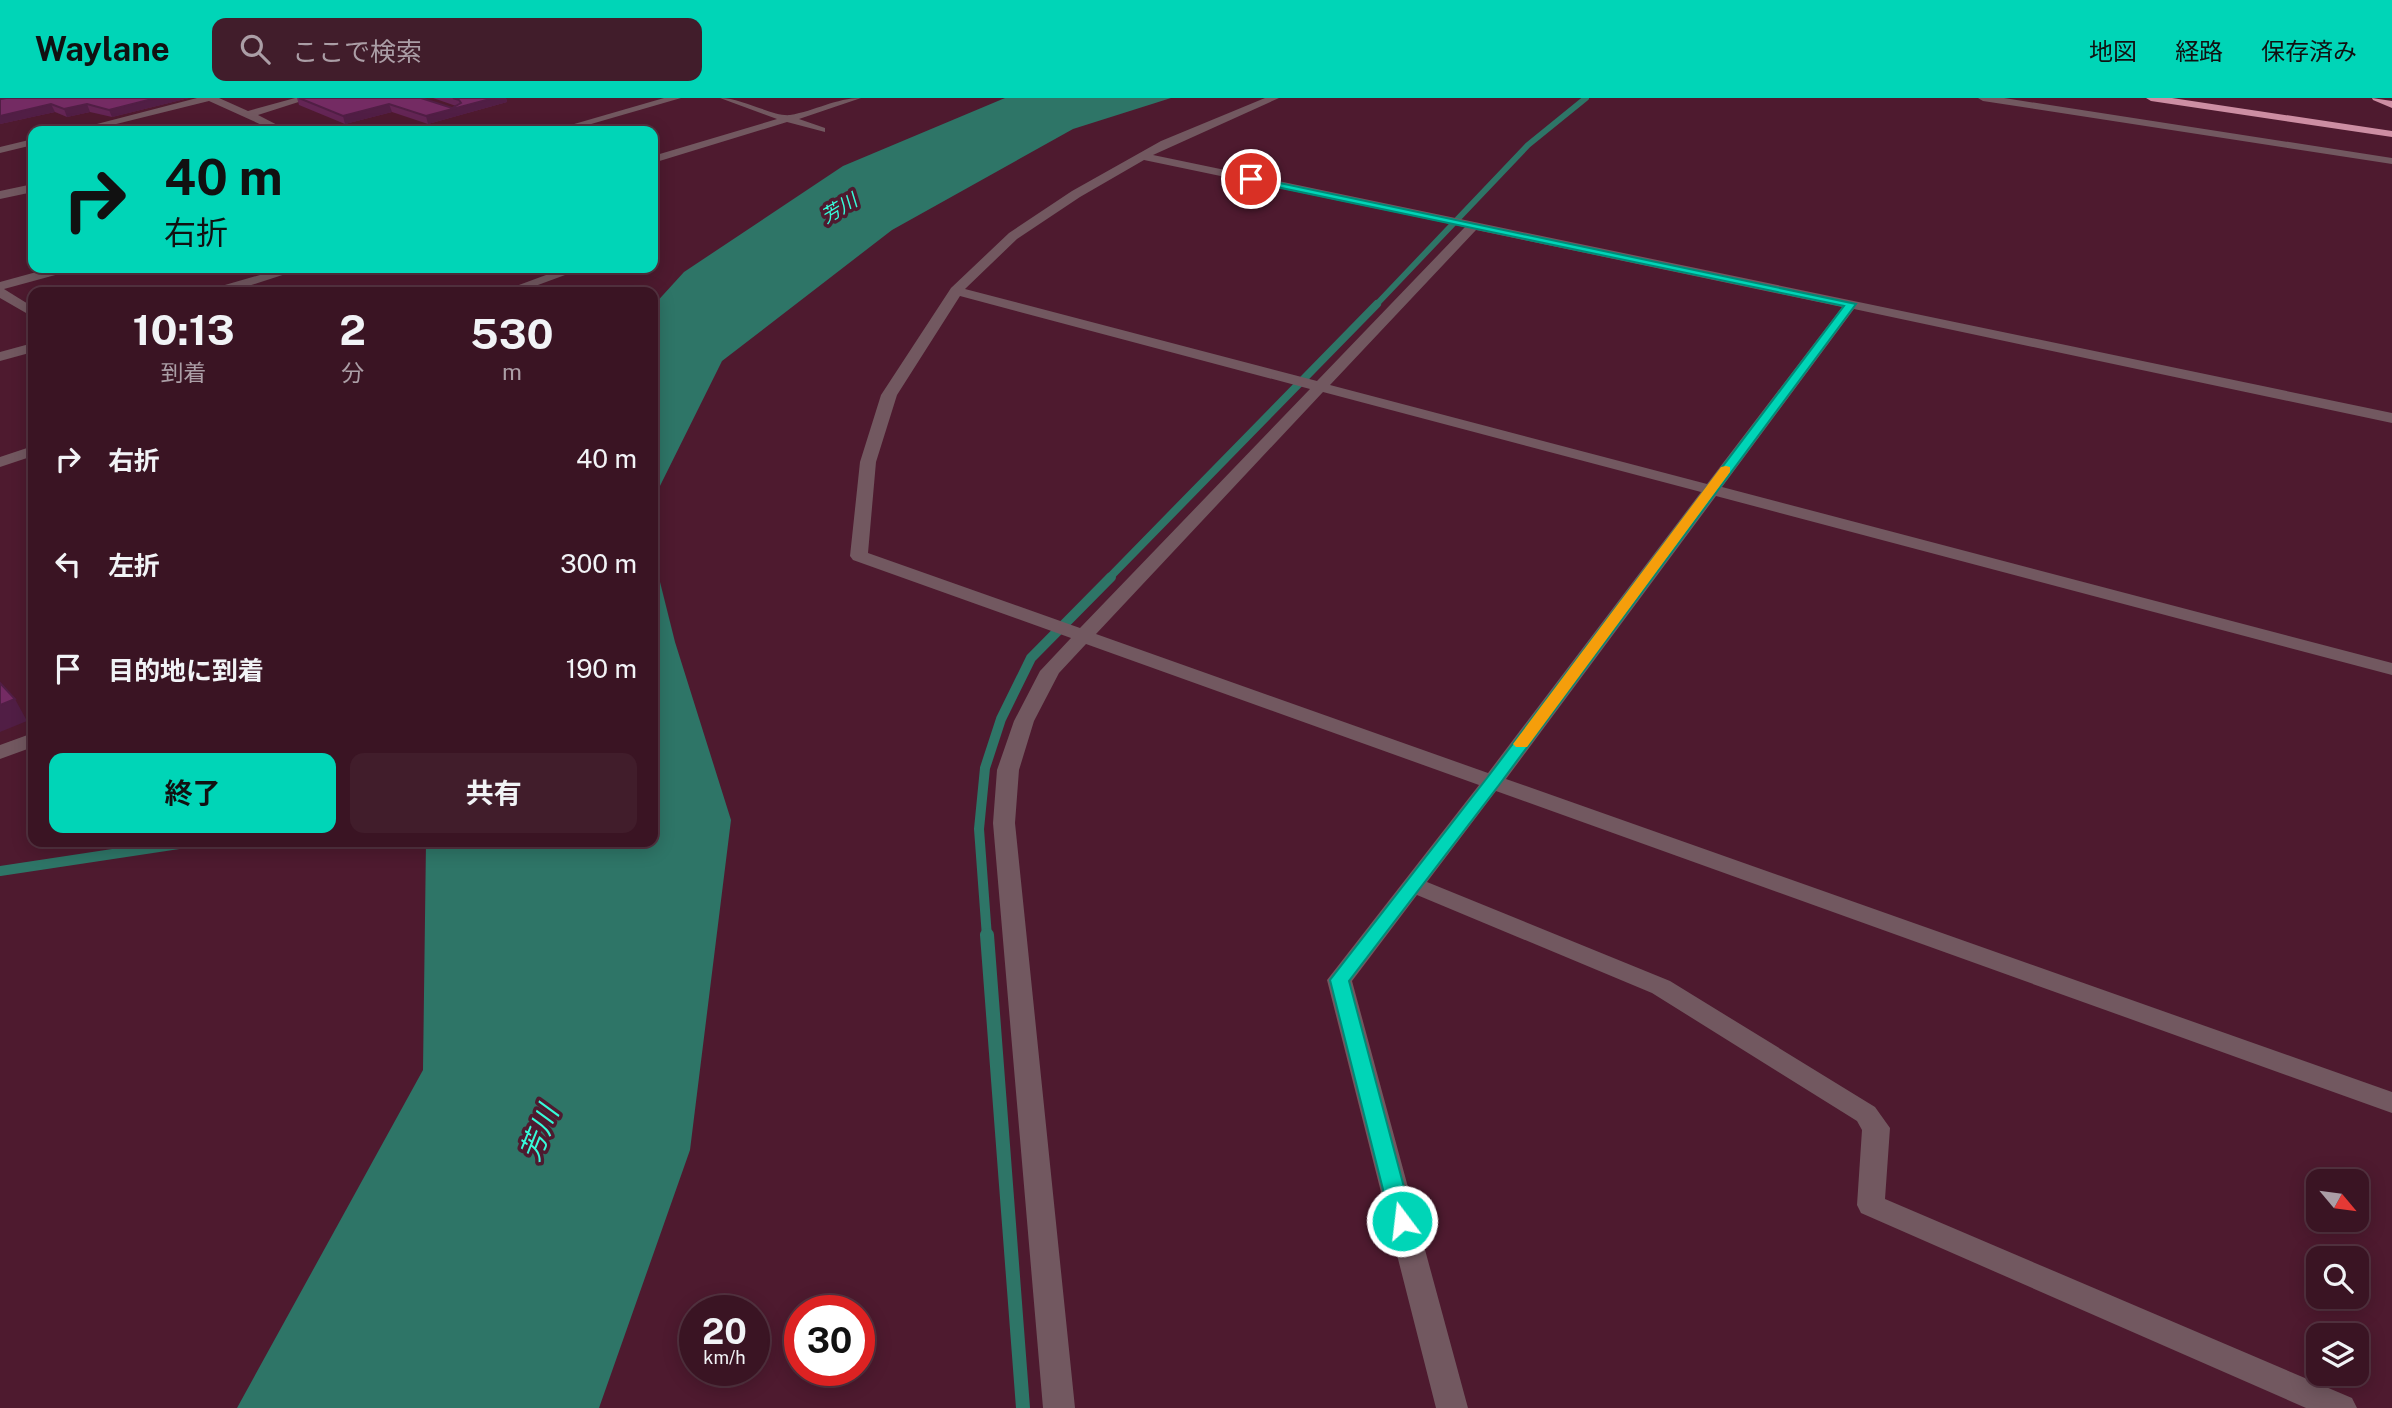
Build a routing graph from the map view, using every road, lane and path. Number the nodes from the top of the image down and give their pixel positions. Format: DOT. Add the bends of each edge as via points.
graph roads {
  1 [pos="210,98"];
  2 [pos="306,98"];
  3 [pos="676,98"];
  4 [pos="726,98"];
  5 [pos="856,98"];
  6 [pos="1274,98"];
  7 [pos="1983,98"];
  8 [pos="2151,98"];
  9 [pos="2205,98"];
  10 [pos="2377,98"];
  11 [pos="2392,105"];
  12 [pos="247,115"];
  13 [pos="787,119"];
  14 [pos="96,126"];
  15 [pos="269,126"];
  16 [pos="574,126"];
  17 [pos="2392,126"];
  18 [pos="821,130"];
  19 [pos="2392,134"];
  20 [pos="28,143"];
  21 [pos="0,150"];
  22 [pos="1143,156"];
  23 [pos="658,158"];
  24 [pos="2392,161"];
  25 [pos="28,189"];
  26 [pos="0,195"];
  27 [pos="1471,226"];
  28 [pos="47,273"];
  29 [pos="280,273"];
  30 [pos="562,273"];
  31 [pos="0,286"];
  32 [pos="233,287"];
  33 [pos="522,287"];
  34 [pos="0,292"];
  35 [pos="956,292"];
  36 [pos="1851,304"];
  37 [pos="28,310"];
  38 [pos="28,349"];
  39 [pos="0,357"];
  40 [pos="1316,387"];
  41 [pos="2392,418"];
  42 [pos="28,453"];
  43 [pos="0,462"];
  44 [pos="1711,490"];
  45 [pos="1081,636"];
  46 [pos="2392,669"];
  47 [pos="28,741"];
  48 [pos="0,753"];
  49 [pos="1493,781"];
  50 [pos="1414,885"];
  51 [pos="2392,1103"];
  52 [pos="1059,1408"];
  53 [pos="1452,1408"];
  54 [pos="2341,1408"];
  1 -- 12 [label="street"];
  1 -- 14 [label="street"];
  2 -- 12 [label="street"];
  3 -- 16 [label="street"];
  4 -- 13 [label="street"];
  5 -- 13 [label="street"];
  6 -- 22 [label="street"];
  7 -- 24 [label="street"];
  8 -- 19 [label="highway"];
  9 -- 17 [label="highway"];
  10 -- 11 [label="highway"];
  12 -- 15 [label="street"];
  13 -- 18 [label="street"];
  13 -- 23 [label="street"];
  20 -- 21 [label="street"];
  22 -- 27 [label="street"];
  22 -- 35 [label="street" via="1013,236"];
  25 -- 26 [label="street"];
  27 -- 36 [label="street"];
  27 -- 40 [label="street"];
  28 -- 31 [label="street"];
  29 -- 32 [label="street"];
  30 -- 33 [label="street"];
  34 -- 37 [label="street"];
  35 -- 40 [label="street"];
  35 -- 45 [label="street" via="889,395 868,462 859,556"];
  36 -- 41 [label="street"];
  36 -- 44 [label="street"];
  38 -- 39 [label="street"];
  40 -- 44 [label="street"];
  40 -- 45 [label="street"];
  42 -- 43 [label="street"];
  44 -- 46 [label="street"];
  44 -- 49 [label="street"];
  45 -- 49 [label="street"];
  45 -- 52 [label="street" via="1050,671 1024,721 1008,770 1004,823"];
  47 -- 48 [label="street"];
  49 -- 50 [label="street"];
  49 -- 51 [label="street"];
  50 -- 53 [label="street" via="1339,980"];
  50 -- 54 [label="street" via="1661,987 1866,1114 1877,1128 1871,1205"];
}
